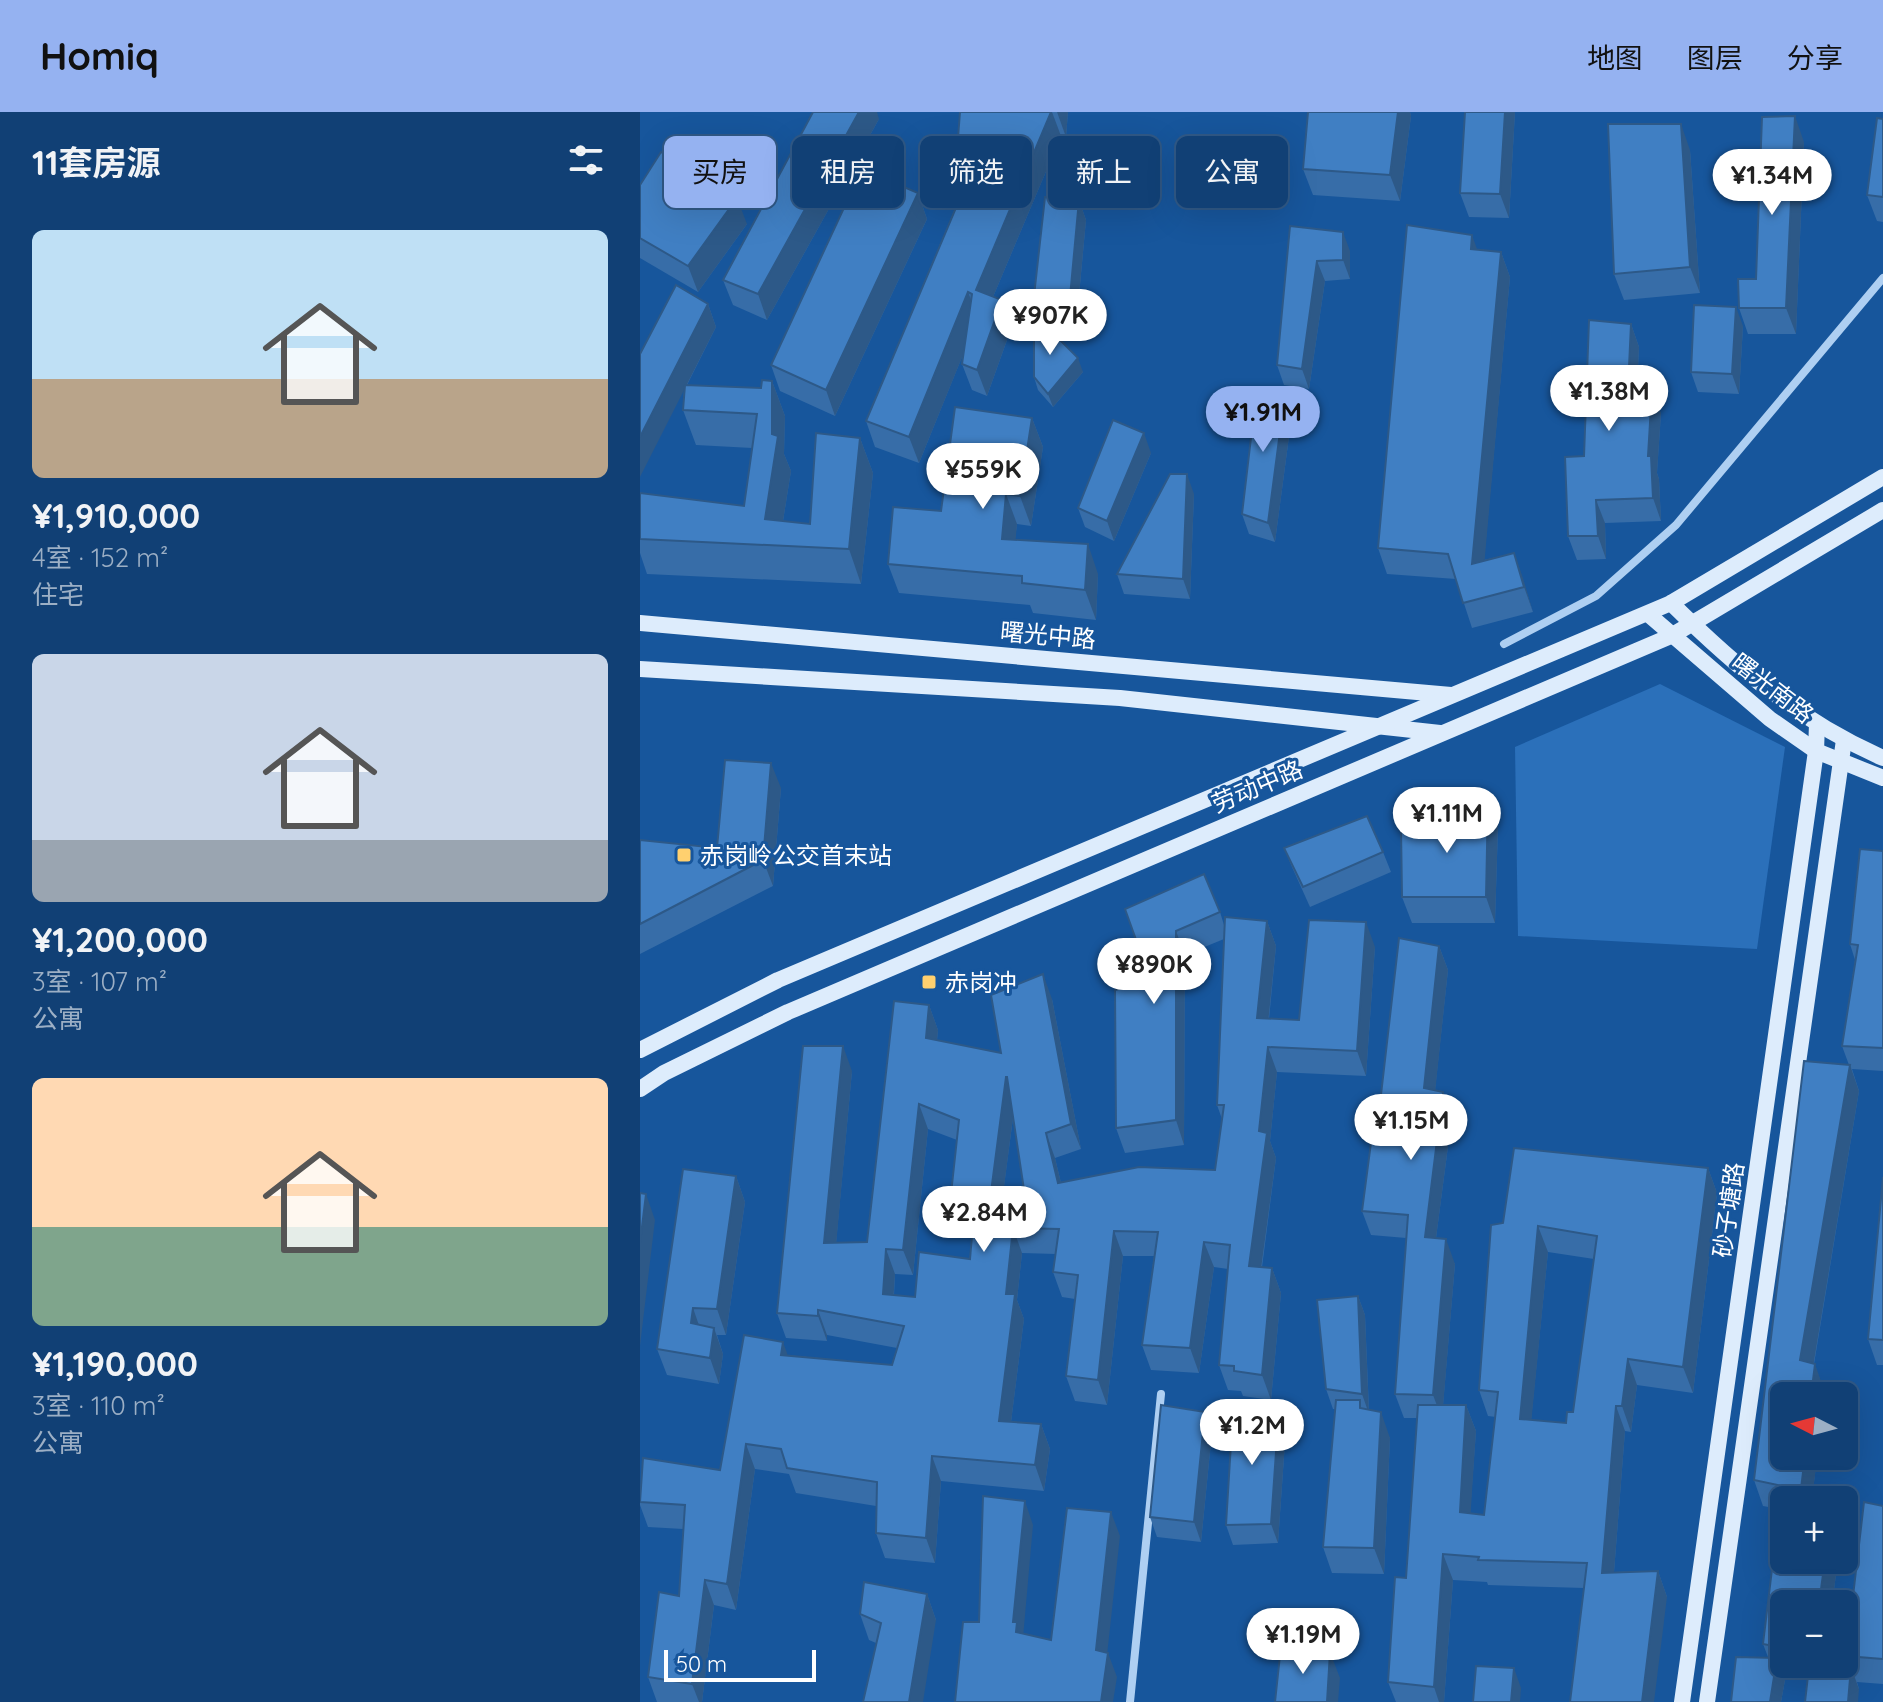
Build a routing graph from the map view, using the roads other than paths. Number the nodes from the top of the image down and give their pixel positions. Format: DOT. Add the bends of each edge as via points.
graph roads {
  1 [pos="1883,278"];
  2 [pos="1883,477"];
  3 [pos="1883,510"];
  4 [pos="1671,603"];
  5 [pos="1648,614"];
  6 [pos="640,623"];
  7 [pos="1692,625"];
  8 [pos="1671,636"];
  9 [pos="1504,644"];
  10 [pos="640,669"];
  11 [pos="1452,695"];
  12 [pos="1817,724"];
  13 [pos="1382,726"];
  14 [pos="1442,734"];
  15 [pos="1844,740"];
  16 [pos="1816,751"];
  17 [pos="1883,758"];
  18 [pos="1841,759"];
  19 [pos="1883,778"];
  20 [pos="640,1050"];
  21 [pos="640,1089"];
  22 [pos="1161,1394"];
  23 [pos="1130,1702"];
  24 [pos="1682,1702"];
  25 [pos="1707,1702"];
  1 -- 9 [label="street" via="1676,525 1596,596"];
  2 -- 4 [label="street, 劳动中路"];
  3 -- 7 [label="street, 劳动中路"];
  4 -- 5 [label="street, 劳动中路"];
  4 -- 7 [label="street, 曙光南路"];
  5 -- 8 [label="street, 曙光南路"];
  5 -- 11 [label="street, 劳动中路"];
  6 -- 11 [label="street, 曙光中路"];
  7 -- 8 [label="street, 劳动中路"];
  7 -- 12 [label="street, 曙光南路" via="1779,700"];
  8 -- 14 [label="street, 劳动中路"];
  8 -- 16 [label="street, 曙光南路"];
  10 -- 13 [label="street" via="1120,698"];
  11 -- 13 [label="street, 劳动中路"];
  12 -- 15 [label="street, 曙光南路"];
  12 -- 16 [label="street, 砂子塘路"];
  13 -- 14 [label="street"];
  13 -- 20 [label="street, 劳动中路" via="778,980"];
  14 -- 21 [label="street, 劳动中路" via="788,1012"];
  15 -- 17 [label="street, 曙光南路"];
  15 -- 18 [label="street, 砂子塘路"];
  16 -- 18 [label="street, 曙光南路"];
  16 -- 24 [label="street, 砂子塘路"];
  18 -- 19 [label="street, 曙光南路"];
  18 -- 25 [label="street, 砂子塘路"];
  22 -- 23 [label="street"];
}
